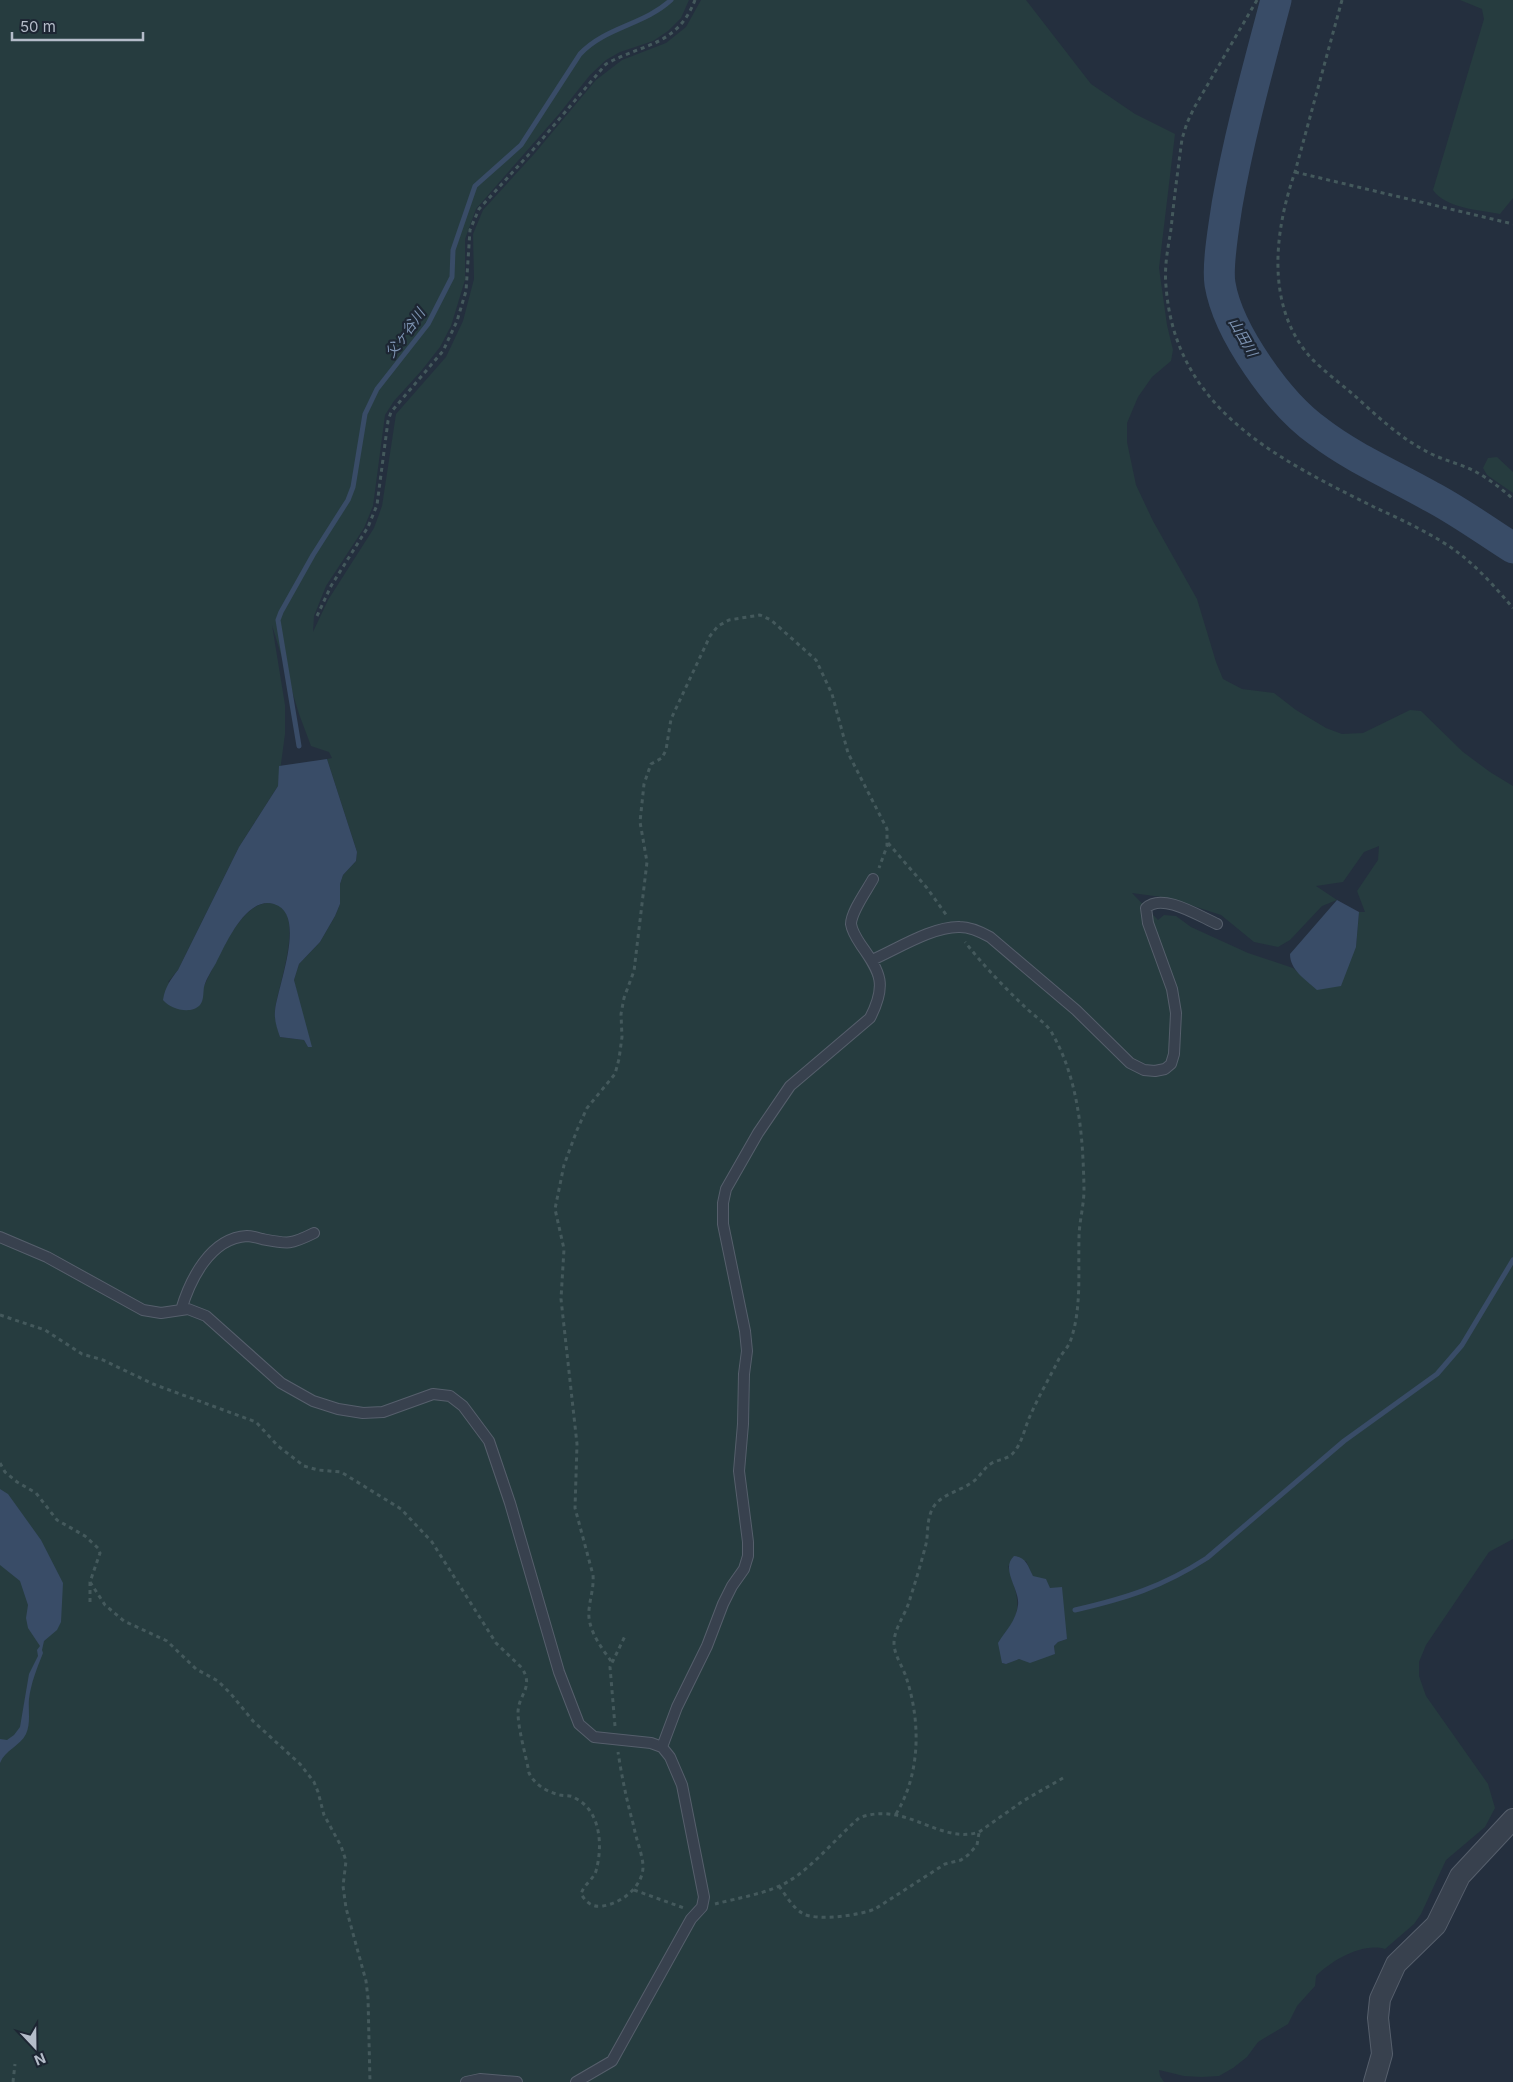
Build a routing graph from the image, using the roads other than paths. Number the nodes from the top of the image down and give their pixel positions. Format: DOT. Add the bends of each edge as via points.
graph roads {
  1 [pos="873,879"];
  2 [pos="1217,924"];
  3 [pos="872,960"];
  4 [pos="314,1233"];
  5 [pos="0,1237"];
  6 [pos="181,1310"];
  7 [pos="662,1747"];
  8 [pos="1513,1819"];
  9 [pos="466,2082"];
  10 [pos="516,2082"];
  11 [pos="576,2082"];
  12 [pos="1374,2082"];
  1 -- 3 [label="lane" via="853,914 851,924"];
  2 -- 3 [label="lane" via="1160,901 1150,903 1146,908 1148,923 1172,989 1176,1013 1171,1064 1155,1071 1130,1063 1076,1010 990,937 976,930 955,927 930,934"];
  3 -- 7 [label="lane" via="880,976 881,991 870,1018 790,1086 726,1189 723,1224 747,1351 739,1471 748,1556 677,1707"];
  4 -- 6 [label="lane" via="295,1243 284,1244 247,1236 224,1243 212,1252 192,1281"];
  5 -- 6 [label="lane" via="47,1256 143,1310 160,1313"];
  6 -- 7 [label="lane" via="188,1309 206,1316 281,1383 313,1401 338,1409 383,1412 433,1394 450,1396 463,1406 489,1441 559,1672 579,1724 594,1737"];
  7 -- 11 [label="lane" via="682,1785 704,1897 702,1908 691,1919 612,2061"];
  8 -- 12 [label="street" via="1460,1876 1436,1925 1396,1964 1380,1999 1378,2018 1382,2054"];
  9 -- 10 [label="lane" via="480,2079"];
}
